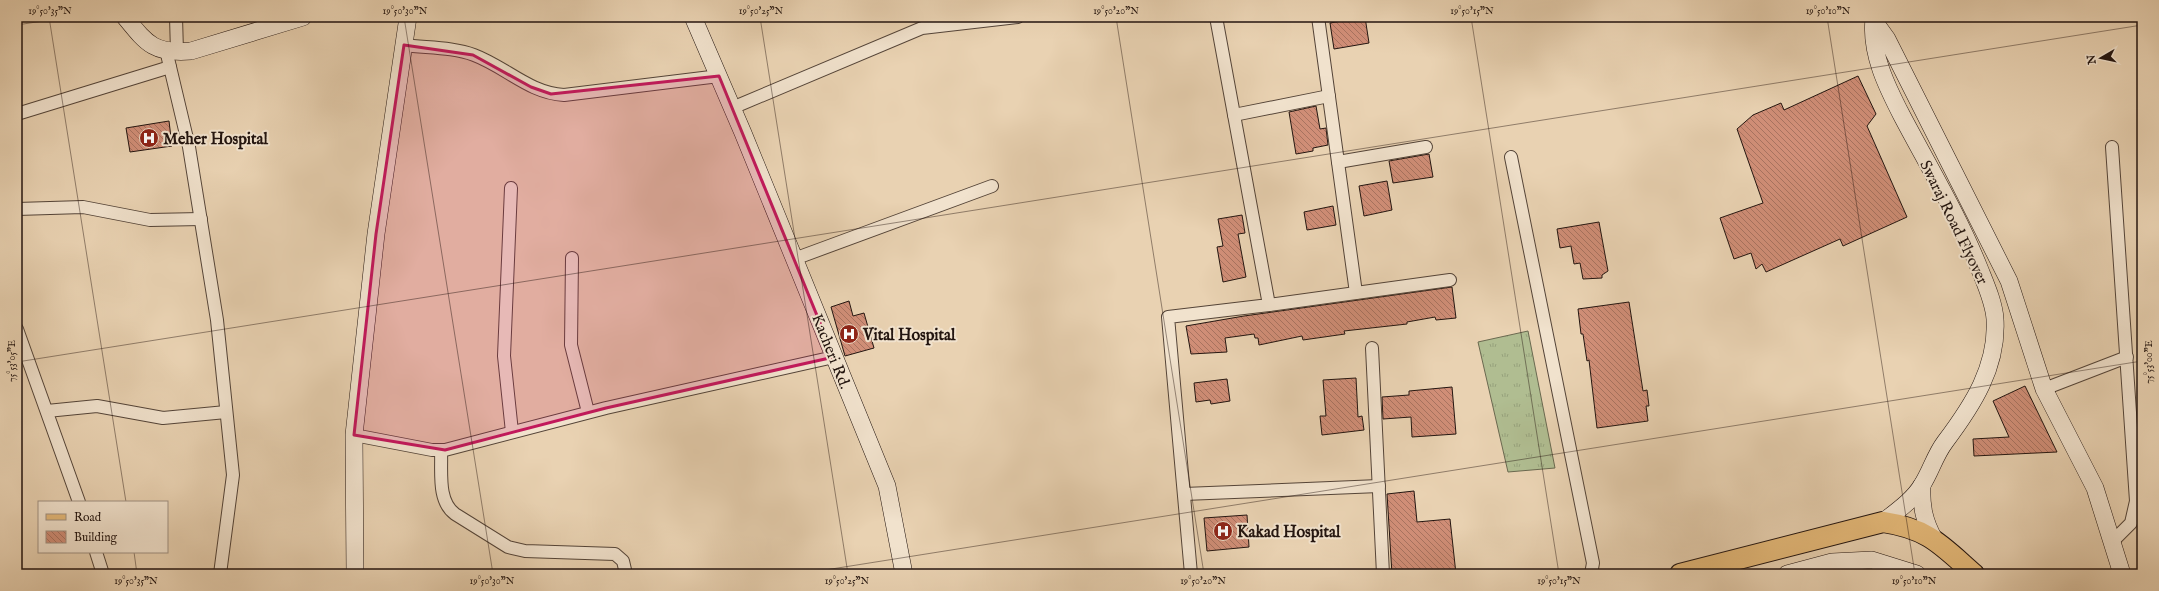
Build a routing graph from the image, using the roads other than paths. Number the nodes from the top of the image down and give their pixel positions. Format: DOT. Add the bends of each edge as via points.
graph roads {
  1 [pos="125,17"];
  2 [pos="176,17"];
  3 [pos="303,17"];
  4 [pos="408,17"];
  5 [pos="693,17"];
  6 [pos="1018,17"];
  7 [pos="1216,17"];
  8 [pos="1318,17"];
  9 [pos="1874,19"];
  10 [pos="404,45"];
  11 [pos="171,56"];
  12 [pos="719,76"];
  13 [pos="1329,96"];
  14 [pos="732,108"];
  15 [pos="17,114"];
  16 [pos="1234,115"];
  17 [pos="1426,147"];
  18 [pos="2112,148"];
  19 [pos="1511,157"];
  20 [pos="1338,162"];
  21 [pos="992,186"];
  22 [pos="511,188"];
  23 [pos="17,209"];
  24 [pos="201,219"];
  25 [pos="572,258"];
  26 [pos="794,259"];
  27 [pos="1450,280"];
  28 [pos="1356,293"];
  29 [pos="1269,305"];
  30 [pos="17,329"];
  31 [pos="1372,348"];
  32 [pos="834,357"];
  33 [pos="2127,357"];
  34 [pos="22,360"];
  35 [pos="2044,389"];
  36 [pos="47,411"];
  37 [pos="226,412"];
  38 [pos="588,412"];
  39 [pos="512,432"];
  40 [pos="354,435"];
  41 [pos="441,451"];
  42 [pos="1922,485"];
  43 [pos="1379,486"];
  44 [pos="1184,494"];
  45 [pos="79,501"];
  46 [pos="1883,522"];
  47 [pos="1934,539"];
  48 [pos="2113,542"];
  49 [pos="96,553"];
  50 [pos="103,574"];
  51 [pos="220,574"];
  52 [pos="355,574"];
  53 [pos="626,574"];
  54 [pos="904,574"];
  55 [pos="1191,574"];
  56 [pos="1383,574"];
  57 [pos="1591,574"];
  58 [pos="1680,574"];
  59 [pos="1787,574"];
  60 [pos="1917,574"];
  61 [pos="1974,574"];
  62 [pos="2122,574"];
  1 -- 11 [label="street" via="145,41"];
  2 -- 11 [label="street"];
  3 -- 11 [label="street"];
  4 -- 10 [label="street"];
  5 -- 12 [label="street, Kacheri Rd."];
  6 -- 14 [label="street" via="922,28"];
  7 -- 16 [label="street"];
  8 -- 13 [label="street"];
  9 -- 35 [label="street" via="1887,39 2009,281"];
  9 -- 42 [label="street, Swaraj Road Flyover" via="1873,38 1879,63 1894,101 1972,249 1988,289 1995,319 1992,353 1986,375 1971,407 1942,446"];
  10 -- 12 [label="street" via="473,55 531,87 551,94 564,95"];
  10 -- 40 [label="street" via="376,234"];
  11 -- 15 [label="street"];
  11 -- 24 [label="street"];
  12 -- 14 [label="street, Kacheri Rd."];
  13 -- 16 [label="street"];
  13 -- 20 [label="street"];
  14 -- 26 [label="street, Kacheri Rd."];
  16 -- 29 [label="street"];
  17 -- 20 [label="street"];
  18 -- 33 [label="street"];
  19 -- 57 [label="street" via="1593,563"];
  20 -- 28 [label="street"];
  21 -- 26 [label="street"];
  22 -- 39 [label="street" via="504,356"];
  23 -- 24 [label="street" via="83,208 150,220"];
  24 -- 37 [label="street" via="217,320"];
  25 -- 38 [label="street" via="571,345"];
  26 -- 32 [label="street, Kacheri Rd."];
  27 -- 28 [label="street"];
  28 -- 29 [label="street"];
  29 -- 44 [label="street" via="1168,317"];
  30 -- 34 [label="street"];
  31 -- 43 [label="street"];
  32 -- 38 [label="street"];
  32 -- 54 [label="street, Kacheri Rd." via="886,486"];
  33 -- 35 [label="street"];
  33 -- 48 [label="street" via="2136,501 2131,523"];
  34 -- 36 [label="street"];
  35 -- 48 [label="street" via="2095,488"];
  36 -- 37 [label="street" via="97,406 164,418"];
  36 -- 45 [label="street"];
  37 -- 51 [label="street" via="233,475"];
  38 -- 39 [label="street"];
  39 -- 41 [label="street"];
  40 -- 41 [label="street"];
  40 -- 52 [label="street"];
  41 -- 53 [label="street" via="444,500 455,514 513,549 615,554 623,561"];
  42 -- 46 [label="street, Swaraj Road Flyover" via="1905,504"];
  42 -- 47 [label="street, Swaraj Road Flyover" via="1923,513"];
  43 -- 44 [label="street"];
  43 -- 56 [label="street"];
  44 -- 55 [label="street"];
  46 -- 47 [label="main road" via="1918,531"];
  46 -- 58 [label="main road"];
  47 -- 61 [label="main road"];
  48 -- 62 [label="street"];
  49 -- 50 [label="street"];
  59 -- 60 [label="street" via="1832,562 1872,560"];
}
